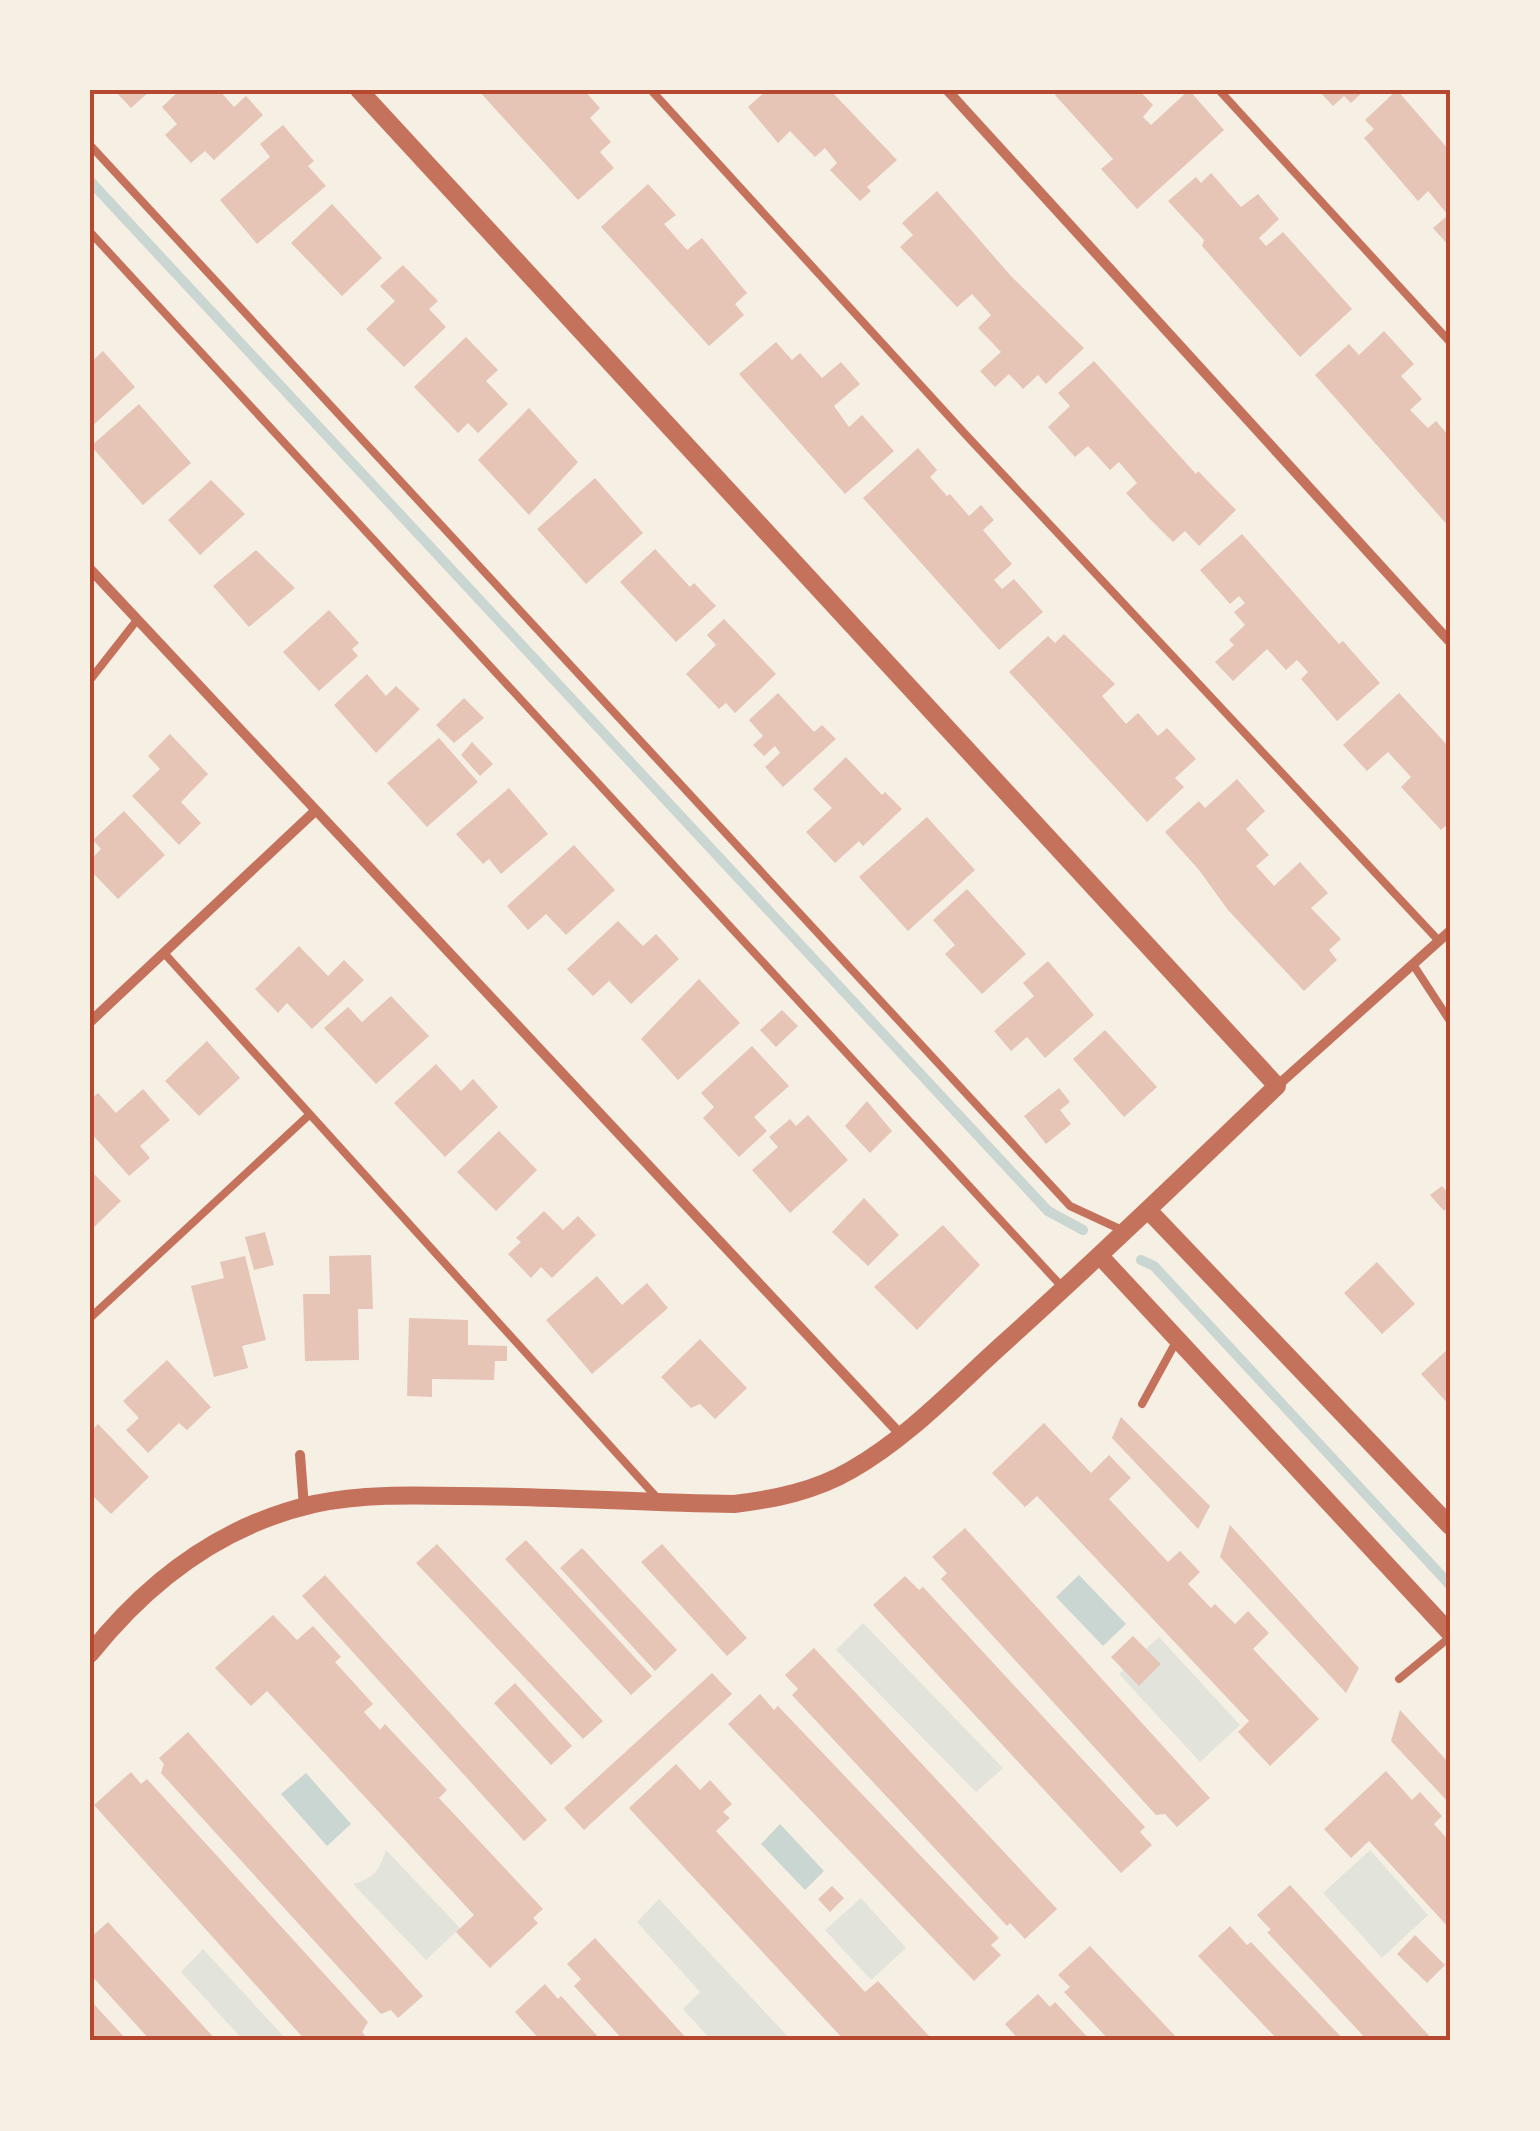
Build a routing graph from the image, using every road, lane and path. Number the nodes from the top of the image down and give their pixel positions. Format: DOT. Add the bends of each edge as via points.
graph roads {
  1 [pos="359,90"];
  2 [pos="651,90"];
  3 [pos="947,90"];
  4 [pos="1219,90"];
  5 [pos="90,145"];
  6 [pos="90,232"];
  7 [pos="1450,342"];
  8 [pos="90,569"];
  9 [pos="136,620"];
  10 [pos="1450,642"];
  11 [pos="90,680"];
  12 [pos="314,812"];
  13 [pos="1450,931"];
  14 [pos="1439,941"];
  15 [pos="164,953"];
  16 [pos="1414,966"];
  17 [pos="1450,1021"];
  18 [pos="90,1022"];
  19 [pos="1277,1086"];
  20 [pos="310,1115"];
  21 [pos="1148,1210"];
  22 [pos="1126,1232"];
  23 [pos="1100,1256"];
  24 [pos="1064,1289"];
  25 [pos="90,1318"];
  26 [pos="1177,1340"];
  27 [pos="1142,1404"];
  28 [pos="902,1436"];
  29 [pos="300,1455"];
  30 [pos="662,1504"];
  31 [pos="304,1507"];
  32 [pos="1450,1526"];
  33 [pos="1450,1635"];
  34 [pos="90,1654"];
  35 [pos="1399,1679"];
  1 -- 19 [label="street"];
  2 -- 14 [label="lane"];
  3 -- 10 [label="street"];
  4 -- 7 [label="lane"];
  5 -- 22 [label="lane" via="1070,1206"];
  6 -- 24 [label="lane"];
  8 -- 9 [label="street"];
  9 -- 11 [label="lane"];
  9 -- 12 [label="street"];
  12 -- 15 [label="street"];
  12 -- 28 [label="street"];
  13 -- 14 [label="street"];
  14 -- 16 [label="street"];
  15 -- 18 [label="street"];
  15 -- 20 [label="lane"];
  16 -- 17 [label="lane"];
  16 -- 19 [label="street"];
  19 -- 21 [label="street"];
  20 -- 25 [label="lane"];
  20 -- 30 [label="lane"];
  21 -- 22 [label="street"];
  21 -- 32 [label="street"];
  22 -- 23 [label="street"];
  23 -- 24 [label="street"];
  23 -- 26 [label="street"];
  24 -- 28 [label="street"];
  26 -- 27 [label="lane"];
  26 -- 33 [label="street"];
  28 -- 30 [label="street" via="852,1470 796,1493 734,1504"];
  29 -- 31 [label="street"];
  30 -- 31 [label="street" via="418,1496"];
  31 -- 34 [label="street" via="224,1538 182,1564 122,1614"];
  33 -- 35 [label="lane"];
}
